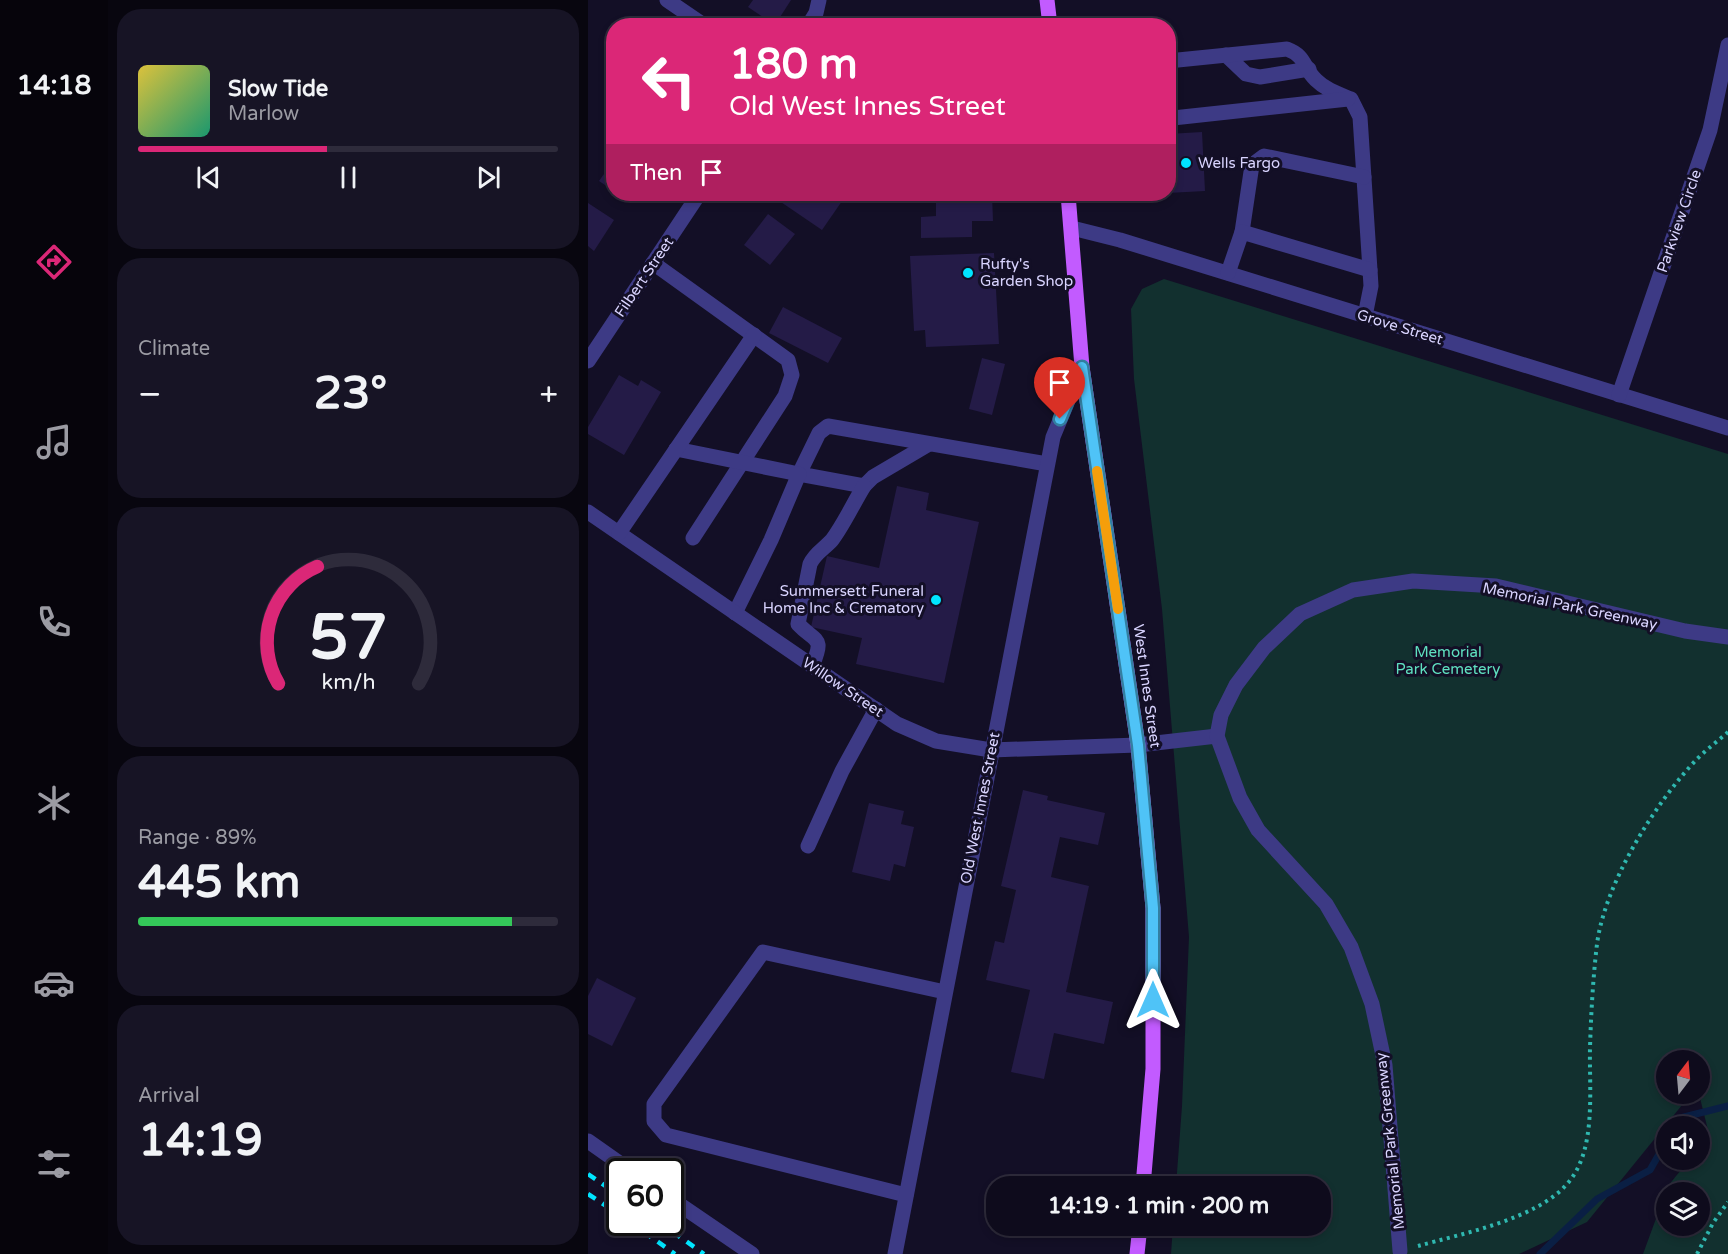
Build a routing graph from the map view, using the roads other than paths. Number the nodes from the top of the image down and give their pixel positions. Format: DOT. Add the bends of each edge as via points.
graph roads {
  1 [pos="668,0"];
  2 [pos="1047,0"];
  3 [pos="694,18"];
  4 [pos="1049,18"];
  5 [pos="1728,45"];
  6 [pos="1226,55"];
  7 [pos="1176,60"];
  8 [pos="1309,69"];
  9 [pos="1352,99"];
  10 [pos="1176,118"];
  11 [pos="1364,177"];
  12 [pos="694,201"];
  13 [pos="1069,201"];
  14 [pos="1072,228"];
  15 [pos="1242,232"];
  16 [pos="653,263"];
  17 [pos="1370,270"];
  18 [pos="1228,273"];
  19 [pos="1365,316"];
  20 [pos="754,335"];
  21 [pos="588,361"];
  22 [pos="1082,367"];
  23 [pos="1619,395"];
  24 [pos="1728,428"];
  25 [pos="929,444"];
  26 [pos="676,449"];
  27 [pos="742,463"];
  28 [pos="1047,464"];
  29 [pos="798,474"];
  30 [pos="864,486"];
  31 [pos="588,512"];
  32 [pos="619,533"];
  33 [pos="693,538"];
  34 [pos="735,613"];
  35 [pos="1728,637"];
  36 [pos="812,666"];
  37 [pos="876,710"];
  38 [pos="1217,736"];
  39 [pos="1138,745"];
  40 [pos="991,750"];
  41 [pos="808,846"];
  42 [pos="945,992"];
  43 [pos="588,1141"];
  44 [pos="612,1158"];
  45 [pos="1144,1176"];
  46 [pos="906,1195"];
  47 [pos="684,1208"];
  48 [pos="1139,1236"];
  49 [pos="1400,1251"];
  50 [pos="752,1254"];
  51 [pos="895,1254"];
  52 [pos="1137,1254"];
  1 -- 3 [label="street"];
  2 -- 4 [label="main road"];
  5 -- 23 [label="street, Parkview Circle" via="1710,130"];
  6 -- 7 [label="street"];
  6 -- 8 [label="street" via="1253,76"];
  6 -- 8 [label="street" via="1287,49 1299,54"];
  8 -- 9 [label="street" via="1328,89"];
  9 -- 10 [label="street"];
  9 -- 11 [label="street" via="1360,117"];
  11 -- 15 [label="street" via="1264,156 1252,165"];
  11 -- 17 [label="street"];
  12 -- 16 [label="street, Filbert Street"];
  13 -- 14 [label="main road, West Innes Street"];
  14 -- 18 [label="street, Grove Street"];
  14 -- 22 [label="main road, West Innes Street"];
  15 -- 17 [label="street"];
  15 -- 18 [label="street"];
  16 -- 20 [label="street"];
  16 -- 21 [label="street, Filbert Street"];
  17 -- 19 [label="street"];
  18 -- 19 [label="street, Grove Street"];
  19 -- 23 [label="street, Grove Street"];
  20 -- 26 [label="street"];
  20 -- 27 [label="street" via="788,360 792,375 786,396"];
  22 -- 28 [label="street, Old West Innes Street" via="1053,437"];
  22 -- 39 [label="main road, West Innes Street"];
  23 -- 24 [label="street, Grove Street"];
  25 -- 28 [label="street"];
  25 -- 29 [label="street" via="828,426 819,433"];
  25 -- 30 [label="street"];
  26 -- 27 [label="street"];
  26 -- 32 [label="street"];
  27 -- 29 [label="street"];
  27 -- 33 [label="street"];
  28 -- 40 [label="street, Old West Innes Street"];
  29 -- 30 [label="street"];
  29 -- 34 [label="street"];
  30 -- 36 [label="street" via="833,538 810,564 798,624 819,642"];
  31 -- 32 [label="street, Willow Street"];
  32 -- 34 [label="street, Willow Street"];
  34 -- 36 [label="street, Willow Street"];
  35 -- 38 [label="street, Memorial Park Greenway" via="1685,631 1496,586 1413,581 1353,590 1300,614 1264,648 1236,685 1221,714"];
  36 -- 37 [label="street, Willow Street"];
  37 -- 40 [label="street, Willow Street" via="936,741"];
  37 -- 41 [label="street" via="842,771"];
  38 -- 39 [label="street, Willow Street"];
  38 -- 49 [label="street, Memorial Park Greenway" via="1240,798 1258,830 1326,904 1350,947 1372,1004 1385,1065"];
  39 -- 40 [label="street, Willow Street"];
  39 -- 45 [label="main road, West Innes Street" via="1153,908 1153,1069"];
  40 -- 42 [label="street, Old West Innes Street"];
  42 -- 46 [label="street, Old West Innes Street"];
  42 -- 46 [label="street" via="763,952 654,1104 654,1121 666,1135"];
  43 -- 44 [label="street"];
  46 -- 51 [label="street, Old West Innes Street"];
  47 -- 50 [label="street"];
  48 -- 52 [label="main road"];
}
